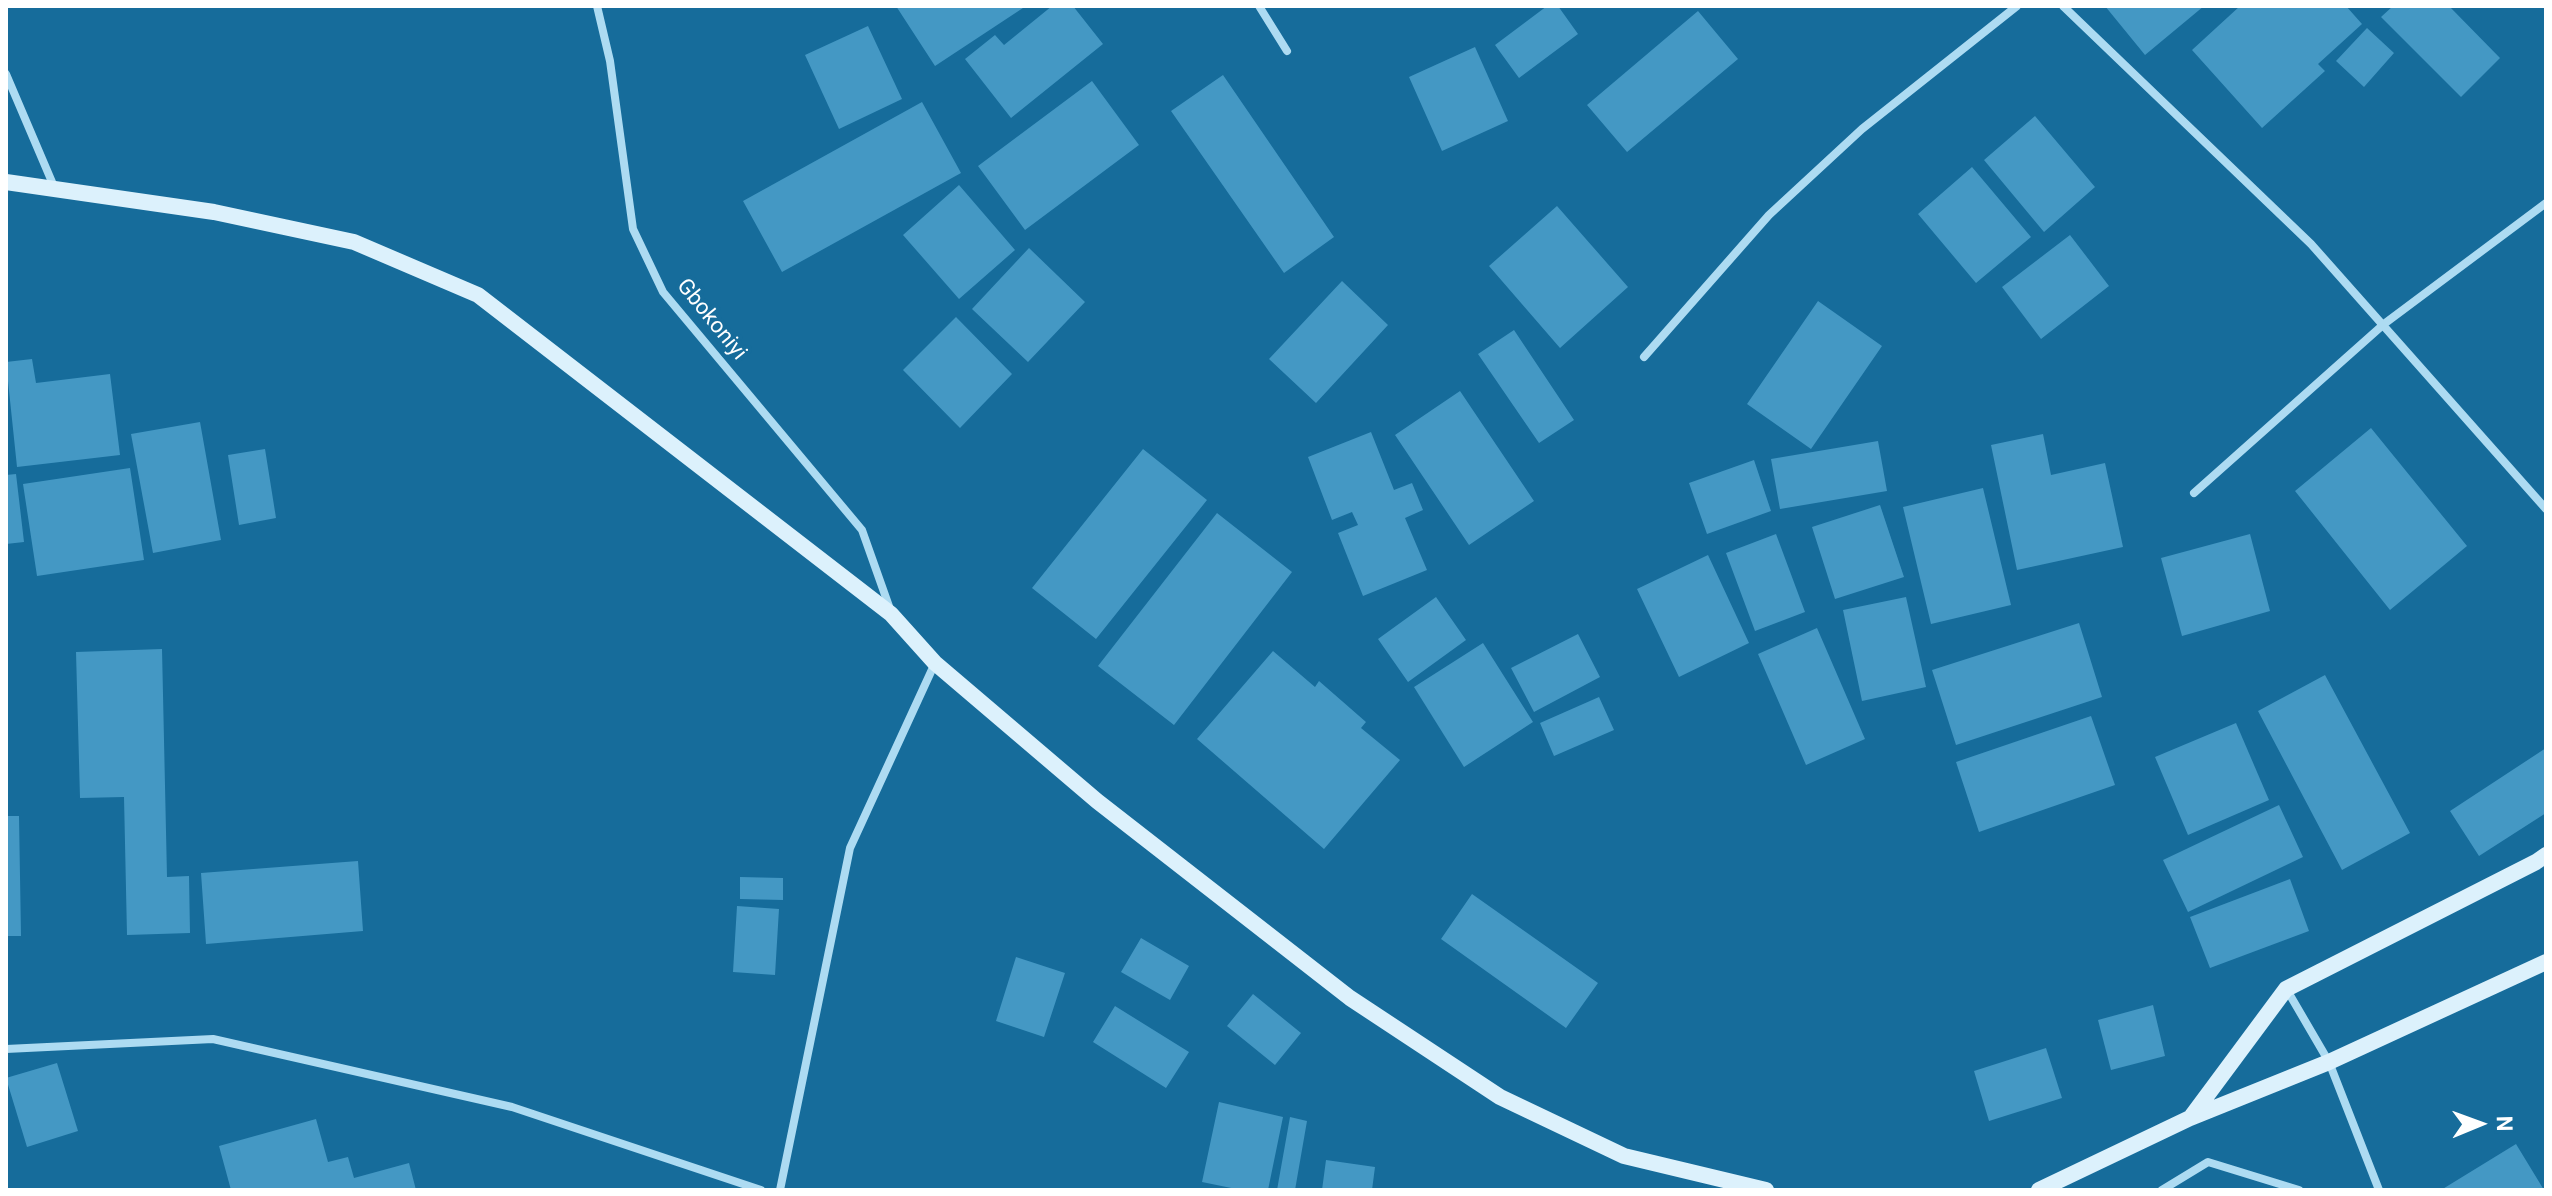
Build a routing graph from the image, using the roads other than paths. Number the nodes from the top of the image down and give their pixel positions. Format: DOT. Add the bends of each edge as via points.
graph roads {
  1 [pos="597,6"];
  2 [pos="1259,6"];
  3 [pos="2017,6"];
  4 [pos="2063,6"];
  5 [pos="1287,51"];
  6 [pos="6,74"];
  7 [pos="6,182"];
  8 [pos="55,190"];
  9 [pos="2546,203"];
  10 [pos="2384,324"];
  11 [pos="1644,357"];
  12 [pos="2194,493"];
  13 [pos="2546,509"];
  14 [pos="891,614"];
  15 [pos="935,663"];
  16 [pos="2546,855"];
  17 [pos="2546,962"];
  18 [pos="2286,989"];
  19 [pos="6,1049"];
  20 [pos="2329,1062"];
  21 [pos="2190,1118"];
  22 [pos="761,1190"];
  23 [pos="780,1190"];
  24 [pos="1766,1190"];
  25 [pos="2039,1190"];
  26 [pos="2162,1190"];
  27 [pos="2299,1190"];
  28 [pos="2379,1190"];
  1 -- 14 [label="street, Gbokoniyi" via="610,61 633,229 663,292 862,530"];
  2 -- 5 [label="street"];
  3 -- 11 [label="street" via="1862,129 1769,215"];
  4 -- 10 [label="street" via="2311,244"];
  6 -- 8 [label="street"];
  7 -- 8 [label="main road"];
  8 -- 14 [label="main road" via="214,212 354,242 478,295"];
  9 -- 10 [label="street"];
  10 -- 12 [label="street"];
  10 -- 13 [label="street"];
  14 -- 15 [label="main road"];
  15 -- 23 [label="street" via="850,848"];
  15 -- 24 [label="main road" via="1097,801 1350,998 1500,1097 1624,1156"];
  16 -- 18 [label="main road"];
  17 -- 20 [label="main road"];
  18 -- 20 [label="street"];
  18 -- 21 [label="main road"];
  19 -- 22 [label="street" via="213,1039 512,1107"];
  20 -- 21 [label="main road"];
  20 -- 28 [label="street"];
  21 -- 25 [label="main road"];
  26 -- 27 [label="street" via="2208,1162"];
}
